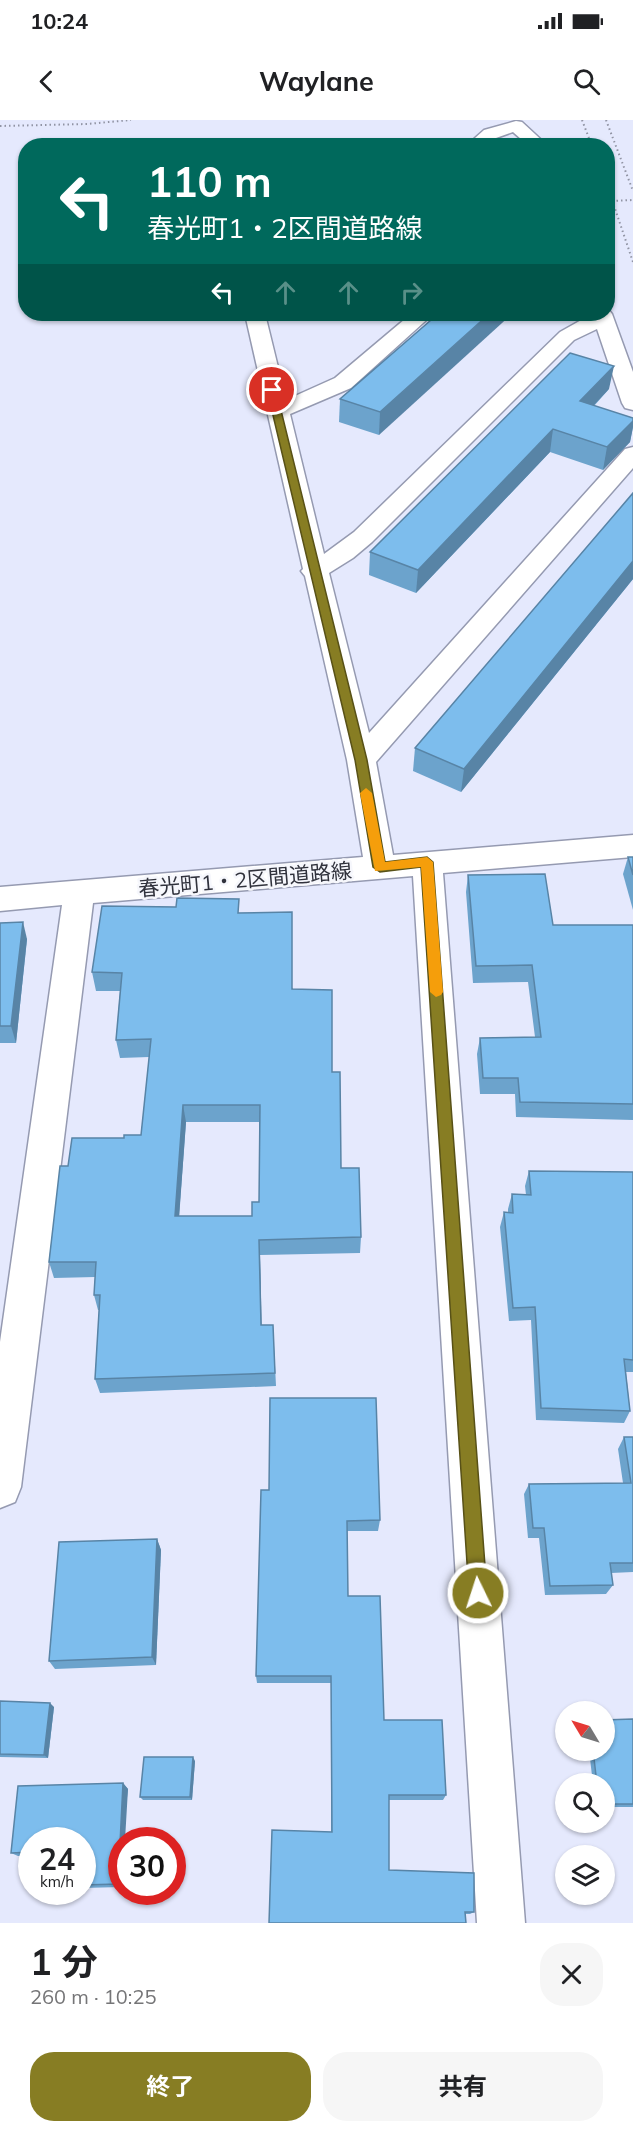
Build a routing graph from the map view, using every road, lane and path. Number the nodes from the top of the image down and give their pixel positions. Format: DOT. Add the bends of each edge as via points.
graph roads {
  1 [pos="131,120"];
  2 [pos="582,120"];
  3 [pos="606,120"];
  4 [pos="0,126"];
  5 [pos="485,138"];
  6 [pos="530,138"];
  7 [pos="589,138"];
  8 [pos="613,138"];
  9 [pos="615,144"];
  10 [pos="633,191"];
  11 [pos="633,200"];
  12 [pos="615,201"];
  13 [pos="615,210"];
  14 [pos="633,262"];
  15 [pos="257,321"];
  16 [pos="415,321"];
  17 [pos="592,321"];
  18 [pos="604,321"];
  19 [pos="633,403"];
  20 [pos="277,412"];
  21 [pos="633,454"];
  22 [pos="314,571"];
  23 [pos="361,760"];
  24 [pos="633,846"];
  25 [pos="427,862"];
  26 [pos="380,867"];
  27 [pos="80,893"];
  28 [pos="0,899"];
  29 [pos="5,1410"];
  30 [pos="0,1487"];
  31 [pos="501,1923"];
  1 -- 4 [label="path"];
  2 -- 7 [label="path"];
  3 -- 8 [label="path"];
  5 -- 6 [label="street" via="516,126"];
  9 -- 10 [label="path"];
  11 -- 12 [label="path"];
  13 -- 14 [label="path"];
  15 -- 20 [label="street"];
  16 -- 20 [label="street" via="343,382"];
  17 -- 22 [label="street" via="567,336 363,537"];
  18 -- 19 [label="street"];
  20 -- 22 [label="street"];
  21 -- 23 [label="street"];
  22 -- 23 [label="street"];
  23 -- 26 [label="street"];
  24 -- 25 [label="street, 春光町1・2区間道路線"];
  25 -- 26 [label="street, 春光町1・2区間道路線"];
  25 -- 31 [label="street"];
  26 -- 27 [label="street, 春光町1・2区間道路線"];
  27 -- 28 [label="street, 春光町1・2区間道路線"];
  27 -- 29 [label="street"];
  29 -- 30 [label="street"];
}
